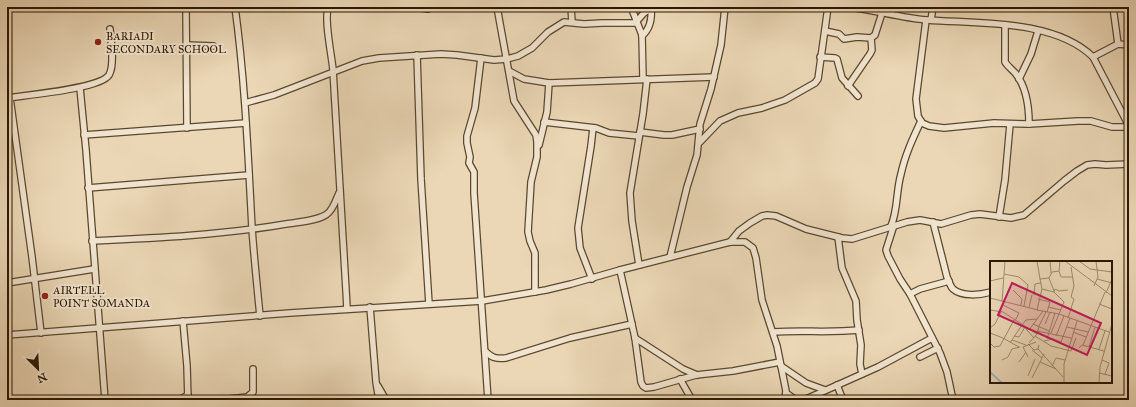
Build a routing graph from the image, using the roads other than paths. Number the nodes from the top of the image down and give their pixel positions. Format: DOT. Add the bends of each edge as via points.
graph roads {
  1 [pos="186,7"];
  2 [pos="235,7"];
  3 [pos="329,7"];
  4 [pos="415,7"];
  5 [pos="435,7"];
  6 [pos="497,7"];
  7 [pos="571,7"];
  8 [pos="632,7"];
  9 [pos="651,7"];
  10 [pos="725,7"];
  11 [pos="828,7"];
  12 [pos="849,7"];
  13 [pos="933,7"];
  14 [pos="1113,7"];
  15 [pos="883,11"];
  16 [pos="928,20"];
  17 [pos="572,22"];
  18 [pos="637,22"];
  19 [pos="1005,25"];
  20 [pos="110,29"];
  21 [pos="825,31"];
  22 [pos="1038,31"];
  23 [pos="642,36"];
  24 [pos="871,38"];
  25 [pos="1118,44"];
  26 [pos="187,45"];
  27 [pos="1129,45"];
  28 [pos="213,46"];
  29 [pos="417,55"];
  30 [pos="1093,56"];
  31 [pos="820,57"];
  32 [pos="481,58"];
  33 [pos="507,59"];
  34 [pos="333,71"];
  35 [pos="509,71"];
  36 [pos="714,77"];
  37 [pos="1019,78"];
  38 [pos="645,79"];
  39 [pos="549,83"];
  40 [pos="848,86"];
  41 [pos="80,88"];
  42 [pos="858,96"];
  43 [pos="8,98"];
  44 [pos="245,103"];
  45 [pos="921,121"];
  46 [pos="544,122"];
  47 [pos="246,123"];
  48 [pos="1010,124"];
  49 [pos="1029,124"];
  50 [pos="1129,127"];
  51 [pos="188,128"];
  52 [pos="592,128"];
  53 [pos="700,129"];
  54 [pos="640,134"];
  55 [pos="84,135"];
  56 [pos="700,142"];
  57 [pos="537,157"];
  58 [pos="1129,164"];
  59 [pos="250,176"];
  60 [pos="88,188"];
  61 [pos="340,192"];
  62 [pos="999,217"];
  63 [pos="933,222"];
  64 [pos="892,226"];
  65 [pos="252,230"];
  66 [pos="838,237"];
  67 [pos="92,241"];
  68 [pos="730,242"];
  69 [pos="670,257"];
  70 [pos="639,265"];
  71 [pos="94,269"];
  72 [pos="620,270"];
  73 [pos="35,279"];
  74 [pos="592,279"];
  75 [pos="949,281"];
  76 [pos="7,283"];
  77 [pos="535,292"];
  78 [pos="990,292"];
  79 [pos="910,294"];
  80 [pos="482,301"];
  81 [pos="430,304"];
  82 [pos="370,307"];
  83 [pos="347,309"];
  84 [pos="260,316"];
  85 [pos="183,321"];
  86 [pos="632,324"];
  87 [pos="99,328"];
  88 [pos="859,330"];
  89 [pos="773,332"];
  90 [pos="41,333"];
  91 [pos="7,335"];
  92 [pos="635,338"];
  93 [pos="932,338"];
  94 [pos="938,348"];
  95 [pos="485,350"];
  96 [pos="920,357"];
  97 [pos="781,364"];
  98 [pos="253,369"];
  99 [pos="862,374"];
  100 [pos="697,375"];
  101 [pos="680,379"];
  102 [pos="376,382"];
  103 [pos="837,385"];
  104 [pos="825,390"];
  105 [pos="786,393"];
  106 [pos="188,398"];
  107 [pos="105,400"];
  108 [pos="179,400"];
  109 [pos="219,400"];
  110 [pos="379,400"];
  111 [pos="386,400"];
  112 [pos="488,400"];
  113 [pos="692,400"];
  114 [pos="785,400"];
  115 [pos="796,400"];
  116 [pos="804,400"];
  117 [pos="843,400"];
  118 [pos="953,400"];
  1 -- 26 [label="street"];
  2 -- 44 [label="street"];
  3 -- 34 [label="street" via="326,18"];
  4 -- 5 [label="street"];
  6 -- 33 [label="street"];
  7 -- 17 [label="street"];
  8 -- 18 [label="street"];
  9 -- 18 [label="street"];
  9 -- 23 [label="street" via="650,24"];
  10 -- 36 [label="street"];
  11 -- 21 [label="street"];
  12 -- 15 [label="street"];
  13 -- 16 [label="street"];
  14 -- 25 [label="street"];
  15 -- 16 [label="street"];
  15 -- 24 [label="street" via="875,35"];
  16 -- 19 [label="street"];
  16 -- 45 [label="street" via="919,65 916,99"];
  17 -- 18 [label="street"];
  17 -- 33 [label="street" via="555,26 532,48"];
  18 -- 23 [label="street"];
  19 -- 22 [label="street"];
  19 -- 37 [label="street" via="1005,62"];
  20 -- 41 [label="street" via="112,68 109,75 105,80"];
  21 -- 24 [label="street" via="836,33 844,39"];
  21 -- 31 [label="street"];
  22 -- 30 [label="street" via="1070,40"];
  22 -- 37 [label="street" via="1031,54"];
  23 -- 38 [label="street"];
  24 -- 40 [label="street" via="872,50"];
  25 -- 27 [label="street"];
  25 -- 30 [label="street"];
  26 -- 28 [label="street"];
  26 -- 51 [label="street"];
  29 -- 32 [label="street"];
  29 -- 34 [label="street" via="362,61"];
  29 -- 81 [label="street" via="421,179"];
  30 -- 50 [label="street"];
  31 -- 40 [label="street" via="837,60 842,78"];
  31 -- 56 [label="street" via="818,79 815,83 786,100 738,113 720,121"];
  32 -- 33 [label="street"];
  32 -- 80 [label="street" via="476,102 467,143 469,163 474,172"];
  33 -- 35 [label="street"];
  34 -- 44 [label="street" via="274,95"];
  34 -- 61 [label="street"];
  35 -- 39 [label="street" via="524,79"];
  35 -- 57 [label="street" via="514,101 536,135"];
  36 -- 38 [label="street"];
  36 -- 53 [label="street"];
  37 -- 49 [label="street" via="1027,104"];
  38 -- 39 [label="street"];
  38 -- 54 [label="street"];
  39 -- 46 [label="street"];
  40 -- 42 [label="street"];
  41 -- 43 [label="street"];
  41 -- 55 [label="street"];
  43 -- 73 [label="street"];
  44 -- 47 [label="street"];
  45 -- 48 [label="street" via="929,126 944,128"];
  45 -- 64 [label="street" via="900,174"];
  46 -- 52 [label="street"];
  46 -- 57 [label="street"];
  47 -- 51 [label="street"];
  47 -- 59 [label="street"];
  48 -- 49 [label="street"];
  48 -- 62 [label="street"];
  49 -- 50 [label="street" via="1091,121 1112,127"];
  51 -- 55 [label="street"];
  52 -- 54 [label="street" via="609,133"];
  52 -- 74 [label="street" via="578,228 580,248"];
  53 -- 54 [label="street" via="672,135"];
  53 -- 56 [label="street"];
  54 -- 70 [label="street" via="630,193"];
  55 -- 60 [label="street"];
  56 -- 69 [label="street"];
  57 -- 77 [label="street" via="531,182 528,232 535,260"];
  58 -- 62 [label="street" via="1087,165 1024,215"];
  59 -- 60 [label="street"];
  59 -- 65 [label="street"];
  60 -- 67 [label="street"];
  61 -- 65 [label="street" via="330,211 320,218"];
  61 -- 83 [label="street"];
  62 -- 63 [label="street" via="980,214 946,224"];
  63 -- 64 [label="street" via="920,220"];
  63 -- 75 [label="street"];
  64 -- 66 [label="street" via="852,239"];
  64 -- 79 [label="street" via="886,250 900,280"];
  65 -- 67 [label="street"];
  65 -- 84 [label="street"];
  66 -- 68 [label="street" via="776,216 762,216 740,231"];
  66 -- 88 [label="street" via="842,268 856,301"];
  67 -- 71 [label="street"];
  68 -- 69 [label="street"];
  68 -- 89 [label="street" via="745,242 753,248 762,300"];
  69 -- 70 [label="street"];
  70 -- 72 [label="street"];
  71 -- 73 [label="street"];
  71 -- 87 [label="street"];
  72 -- 74 [label="street"];
  72 -- 86 [label="street"];
  73 -- 76 [label="street"];
  73 -- 90 [label="street"];
  74 -- 77 [label="street"];
  75 -- 78 [label="street" via="954,290 966,294"];
  75 -- 79 [label="street"];
  77 -- 80 [label="street"];
  79 -- 93 [label="street"];
  80 -- 81 [label="street"];
  80 -- 95 [label="street"];
  81 -- 82 [label="street"];
  82 -- 83 [label="street"];
  82 -- 102 [label="street"];
  83 -- 84 [label="street"];
  84 -- 85 [label="street"];
  85 -- 87 [label="street"];
  85 -- 106 [label="street"];
  86 -- 92 [label="street"];
  86 -- 95 [label="street" via="570,338 506,358 497,359"];
  87 -- 90 [label="street"];
  87 -- 107 [label="street"];
  88 -- 89 [label="street"];
  88 -- 99 [label="street"];
  89 -- 97 [label="street"];
  90 -- 91 [label="street"];
  92 -- 100 [label="street" via="677,366"];
  92 -- 101 [label="street" via="643,386 654,387"];
  93 -- 94 [label="street"];
  93 -- 99 [label="street"];
  94 -- 96 [label="street"];
  94 -- 118 [label="street"];
  95 -- 112 [label="street"];
  97 -- 100 [label="street"];
  97 -- 104 [label="street" via="806,383"];
  97 -- 105 [label="street"];
  98 -- 109 [label="street" via="251,394 247,397"];
  99 -- 103 [label="street"];
  100 -- 101 [label="street"];
  101 -- 113 [label="street"];
  102 -- 110 [label="street"];
  102 -- 111 [label="street"];
  103 -- 104 [label="street"];
  103 -- 117 [label="street"];
  104 -- 116 [label="street"];
  105 -- 114 [label="street"];
  105 -- 115 [label="street"];
  106 -- 108 [label="street"];
}
